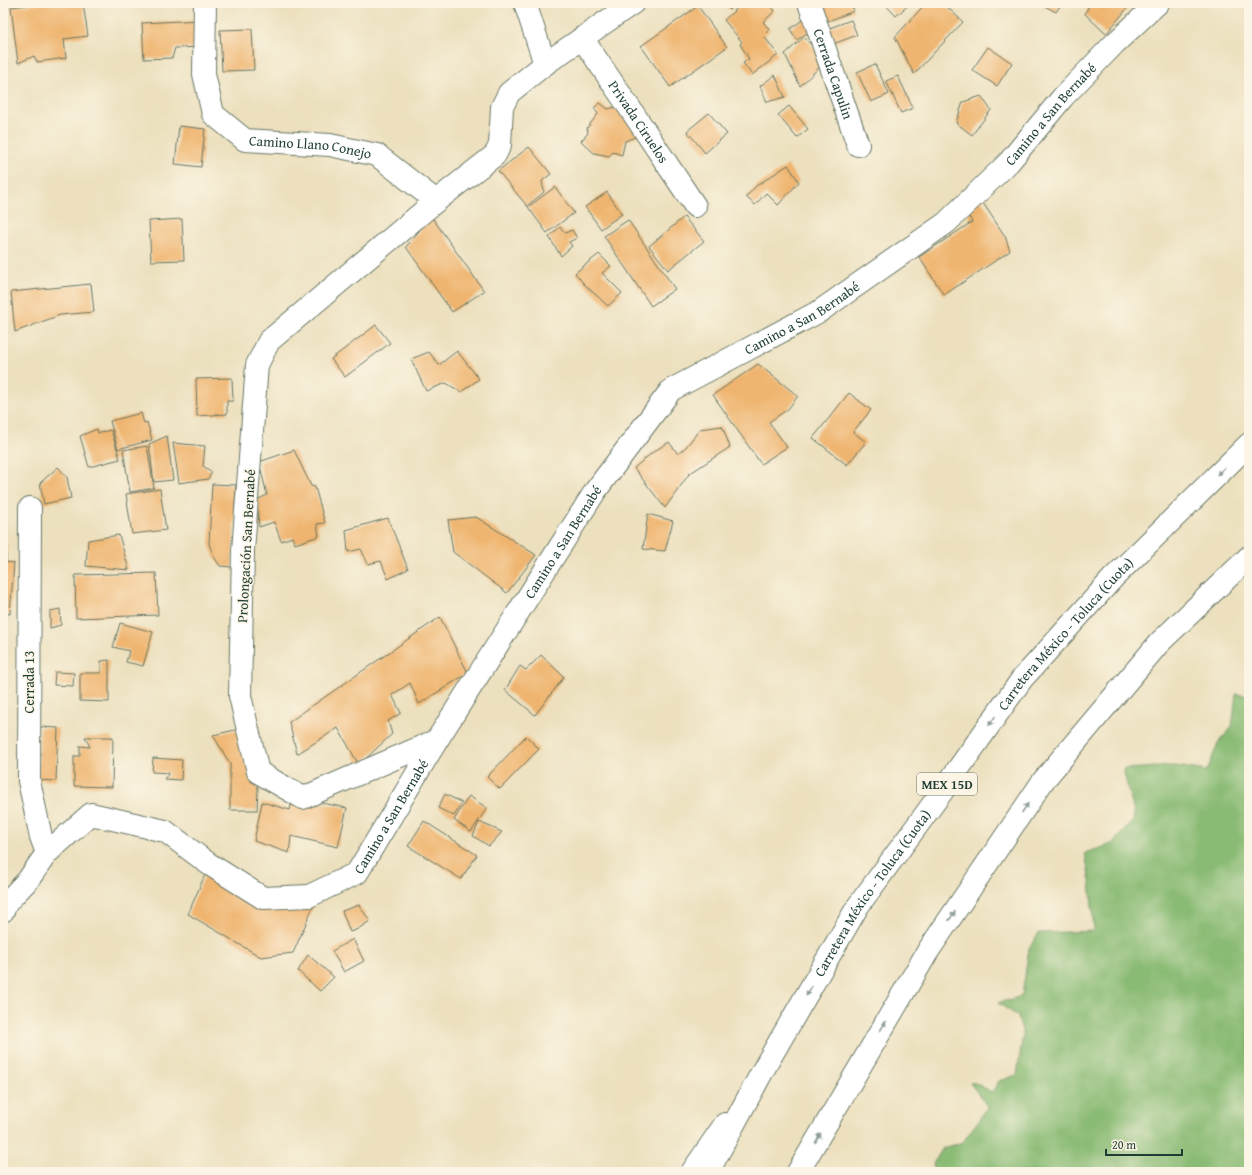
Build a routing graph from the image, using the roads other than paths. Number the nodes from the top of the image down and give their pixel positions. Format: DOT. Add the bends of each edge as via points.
graph roads {
  1 [pos="205,3"];
  2 [pos="525,3"];
  3 [pos="632,3"];
  4 [pos="809,3"];
  5 [pos="1158,3"];
  6 [pos="582,38"];
  7 [pos="545,64"];
  8 [pos="858,145"];
  9 [pos="436,201"];
  10 [pos="695,206"];
  11 [pos="1249,444"];
  12 [pos="30,508"];
  13 [pos="1249,557"];
  14 [pos="437,740"];
  15 [pos="47,853"];
  16 [pos="3,911"];
  17 [pos="767,1063"];
  18 [pos="692,1172"];
  19 [pos="708,1172"];
  20 [pos="798,1172"];
  1 -- 9 [label="main road, Camino Llano Conejo" via="204,74 213,114 245,140 330,145 376,155"];
  2 -- 7 [label="main road"];
  3 -- 6 [label="main road"];
  4 -- 8 [label="main road, Cerrada Capulin"];
  5 -- 14 [label="main road, Camino a San Bernabé" via="1114,44 1009,162 946,223 820,311 671,390 596,490"];
  6 -- 7 [label="main road"];
  6 -- 10 [label="main road, Privada Ciruelos"];
  7 -- 9 [label="main road" via="509,93 502,107 500,145 495,155"];
  9 -- 14 [label="main road, Prolongación San Bernabé" via="269,341 257,365 244,551 240,696 258,772 304,798"];
  11 -- 17 [label="main road, Carretera México - Toluca (Cuota) / MEX 15D, one-way" via="1114,578 1022,679 858,906"];
  12 -- 15 [label="main road, Cerrada 13" via="29,781"];
  20 -- 13 [label="main road, one-way" via="928,951 1043,781 1159,643"];
  14 -- 15 [label="main road, Camino a San Bernabé" via="357,873 309,896 263,898 209,864 165,831 91,814"];
  15 -- 16 [label="main road, Camino a San Bernabé" via="28,880 7,902"];
  17 -- 18 [label="main road"];
  17 -- 19 [label="main road, Carretera México - Toluca (Cuota) / MEX 15D"];
}
